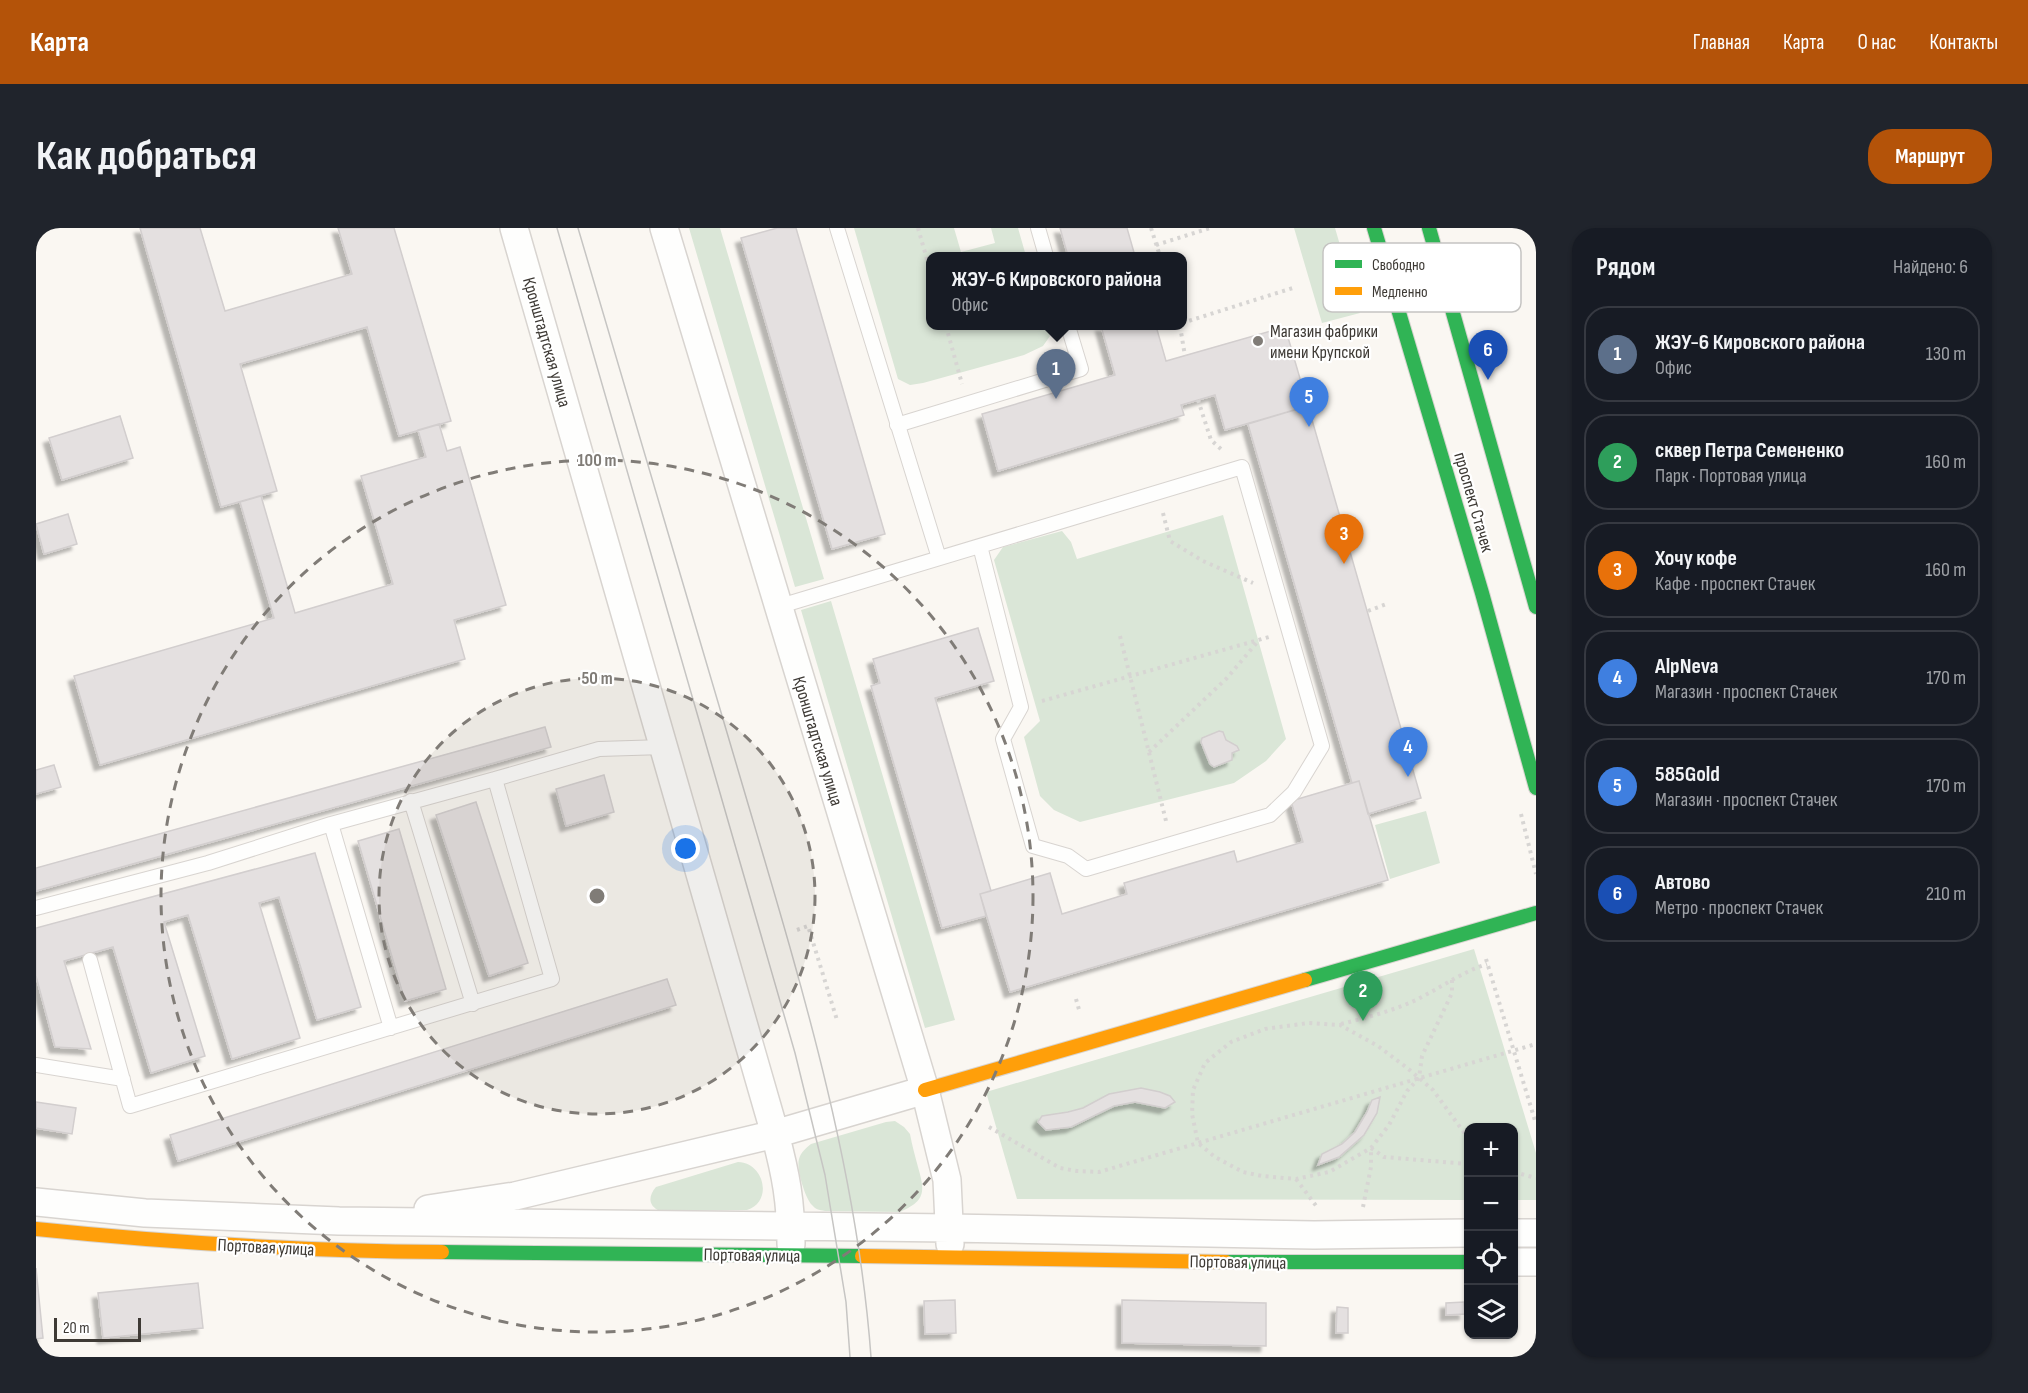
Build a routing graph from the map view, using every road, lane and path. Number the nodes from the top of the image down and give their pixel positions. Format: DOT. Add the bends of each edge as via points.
graph roads {
  1 [pos="514,228"];
  2 [pos="664,228"];
  3 [pos="837,228"];
  4 [pos="918,228"];
  5 [pos="1038,228"];
  6 [pos="1151,228"];
  7 [pos="1210,228"];
  8 [pos="1374,228"];
  9 [pos="1429,228"];
  10 [pos="1378,243"];
  11 [pos="1433,243"];
  12 [pos="1156,245"];
  13 [pos="1045,252"];
  14 [pos="1159,252"];
  15 [pos="926,256"];
  16 [pos="1296,287"];
  17 [pos="1399,312"];
  18 [pos="1453,312"];
  19 [pos="1187,322"];
  20 [pos="947,330"];
  21 [pos="1069,330"];
  22 [pos="1182,330"];
  23 [pos="1185,356"];
  24 [pos="1198,400"];
  25 [pos="967,402"];
  26 [pos="897,425"];
  27 [pos="1242,467"];
  28 [pos="1157,492"];
  29 [pos="980,546"];
  30 [pos="939,558"];
  31 [pos="1273,577"];
  32 [pos="1389,603"];
  33 [pos="777,607"];
  34 [pos="1536,607"];
  35 [pos="1368,611"];
  36 [pos="1120,636"];
  37 [pos="1130,676"];
  38 [pos="1035,703"];
  39 [pos="664,747"];
  40 [pos="1149,752"];
  41 [pos="495,779"];
  42 [pos="1536,788"];
  43 [pos="411,801"];
  44 [pos="331,824"];
  45 [pos="1525,831"];
  46 [pos="1172,843"];
  47 [pos="1536,874"];
  48 [pos="36,908"];
  49 [pos="1536,913"];
  50 [pos="797,930"];
  51 [pos="1484,954"];
  52 [pos="90,960"];
  53 [pos="1487,964"];
  54 [pos="1452,980"];
  55 [pos="473,1004"];
  56 [pos="837,1020"];
  57 [pos="1340,1024"];
  58 [pos="391,1028"];
  59 [pos="1536,1044"];
  60 [pos="1514,1051"];
  61 [pos="36,1065"];
  62 [pos="1419,1078"];
  63 [pos="123,1079"];
  64 [pos="925,1090"];
  65 [pos="1536,1124"];
  66 [pos="989,1127"];
  67 [pos="1464,1132"];
  68 [pos="775,1134"];
  69 [pos="1198,1143"];
  70 [pos="1371,1148"];
  71 [pos="1464,1164"];
  72 [pos="1518,1173"];
  73 [pos="1536,1178"];
  74 [pos="1296,1179"];
  75 [pos="1312,1199"];
  76 [pos="1365,1199"];
  77 [pos="36,1202"];
  78 [pos="339,1221"];
  79 [pos="791,1226"];
  80 [pos="950,1228"];
  81 [pos="36,1229"];
  82 [pos="1464,1233"];
  83 [pos="1518,1233"];
  84 [pos="1536,1233"];
  85 [pos="791,1255"];
  86 [pos="950,1258"];
  87 [pos="1464,1262"];
  88 [pos="1518,1262"];
  89 [pos="1536,1262"];
  1 -- 39 [label="street, Кронштадтская улица"];
  2 -- 33 [label="street, Кронштадтская улица"];
  3 -- 26 [label="lane"];
  4 -- 15 [label="path"];
  5 -- 13 [label="lane"];
  6 -- 12 [label="path"];
  7 -- 12 [label="path"];
  8 -- 10 [label="street, проспект Стачек"];
  9 -- 11 [label="street, проспект Стачек"];
  12 -- 14 [label="path"];
  16 -- 19 [label="path"];
  17 -- 42 [label="street, проспект Стачек"];
  18 -- 34 [label="street, проспект Стачек"];
  20 -- 25 [label="path"];
  21 -- 25 [label="lane" via="1081,369"];
  22 -- 23 [label="path"];
  24 -- 27 [label="path" via="1212,440"];
  25 -- 26 [label="lane"];
  26 -- 30 [label="lane"];
  27 -- 28 [label="lane"];
  27 -- 31 [label="lane"];
  28 -- 29 [label="lane"];
  28 -- 31 [label="path" via="1170,540 1203,561 1252,583"];
  29 -- 30 [label="lane"];
  29 -- 46 [label="lane" via="1021,707 1003,739 1033,846 1068,856 1086,869"];
  30 -- 33 [label="lane"];
  31 -- 46 [label="lane" via="1322,746 1294,792 1270,815"];
  32 -- 35 [label="path"];
  33 -- 64 [label="street, Кронштадтская улица"];
  36 -- 37 [label="path"];
  37 -- 38 [label="path"];
  37 -- 40 [label="path"];
  37 -- 40 [label="path" via="1259,639 1227,678"];
  39 -- 41 [label="lane" via="598,749"];
  39 -- 68 [label="street, Кронштадтская улица"];
  40 -- 46 [label="path"];
  41 -- 43 [label="lane"];
  41 -- 55 [label="lane" via="552,979"];
  43 -- 44 [label="lane"];
  43 -- 55 [label="lane"];
  44 -- 48 [label="lane" via="208,863"];
  44 -- 58 [label="lane"];
  45 -- 47 [label="path"];
  49 -- 64 [label="street, Портовая улица"];
  50 -- 56 [label="path" via="808,926"];
  51 -- 53 [label="path"];
  52 -- 63 [label="lane"];
  53 -- 54 [label="path"];
  53 -- 60 [label="path"];
  54 -- 57 [label="path" via="1378,1015"];
  54 -- 62 [label="path" via="1452,993 1422,1056"];
  55 -- 58 [label="lane"];
  57 -- 62 [label="path" via="1378,1046"];
  57 -- 69 [label="path" via="1308,1023 1265,1029 1230,1042 1205,1063 1193,1090 1192,1114"];
  58 -- 63 [label="lane" via="130,1106"];
  59 -- 60 [label="path"];
  60 -- 62 [label="path"];
  60 -- 65 [label="path"];
  61 -- 63 [label="lane"];
  62 -- 67 [label="path" via="1433,1089"];
  62 -- 69 [label="path"];
  62 -- 70 [label="path"];
  64 -- 68 [label="street, Портовая улица"];
  64 -- 80 [label="street, Кронштадтская улица" via="947,1180"];
  66 -- 69 [label="path" via="1060,1168 1077,1172 1099,1172"];
  68 -- 78 [label="street, Портовая улица" via="515,1197"];
  68 -- 79 [label="street, Кронштадтская улица" via="787,1180"];
  69 -- 74 [label="path" via="1243,1172"];
  70 -- 71 [label="path" via="1384,1157"];
  70 -- 74 [label="path" via="1329,1172"];
  70 -- 76 [label="path"];
  72 -- 73 [label="path"];
  74 -- 75 [label="path"];
  77 -- 78 [label="street, Портовая улица" via="144,1213"];
  78 -- 79 [label="street, Портовая улица"];
  79 -- 80 [label="street, Портовая улица"];
  79 -- 85 [label="street, Кронштадтская улица"];
  80 -- 82 [label="street, Портовая улица" via="1314,1235"];
  80 -- 86 [label="street, Кронштадтская улица"];
  81 -- 85 [label="street, Портовая улица" via="140,1240 340,1251"];
  83 -- 84 [label="street"];
  85 -- 86 [label="street, Портовая улица"];
  86 -- 87 [label="street, Портовая улица"];
  88 -- 89 [label="street"];
}
